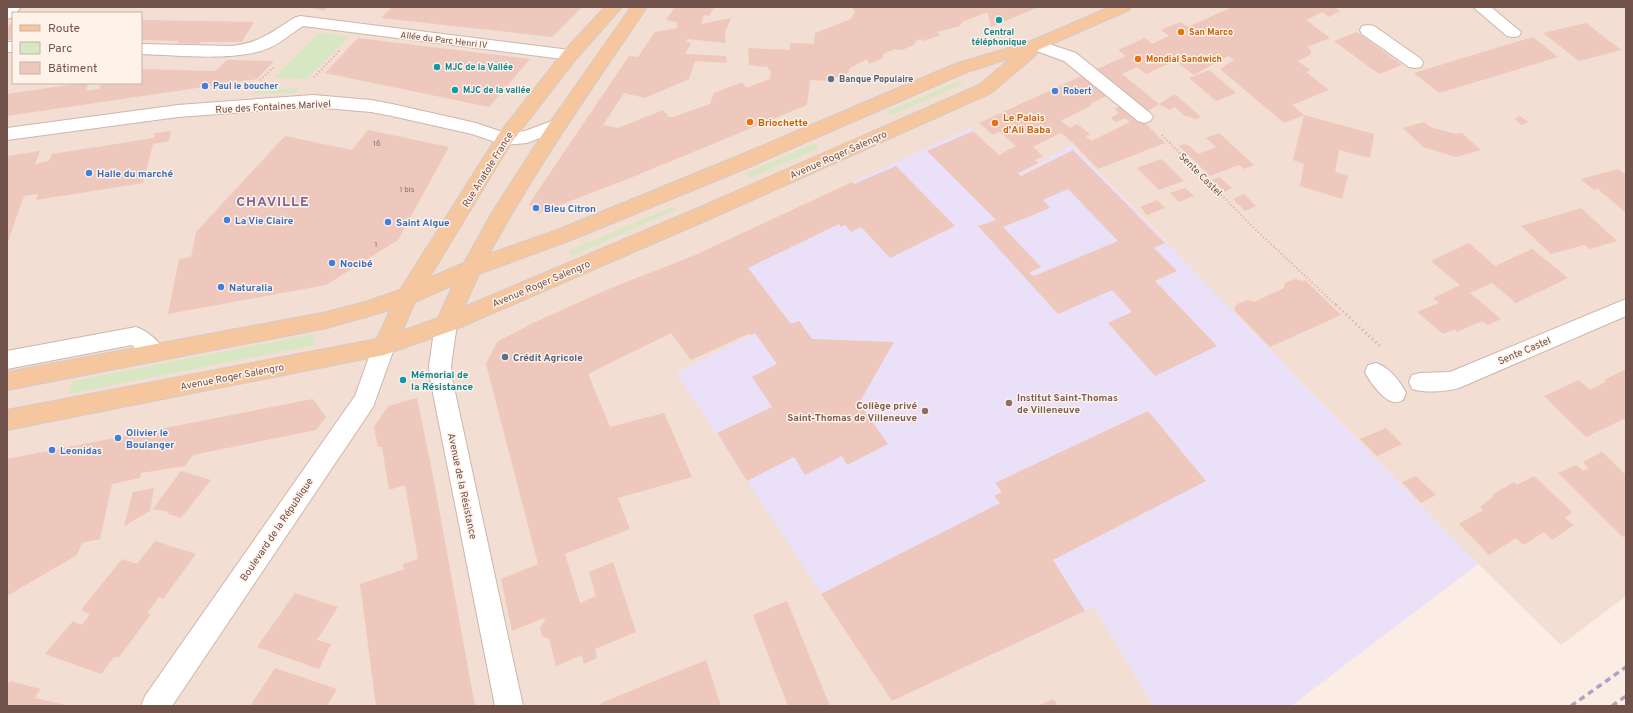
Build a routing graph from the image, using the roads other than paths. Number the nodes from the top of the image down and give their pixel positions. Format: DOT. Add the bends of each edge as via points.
graph roads {
  1 [pos="13,7"];
  2 [pos="614,7"];
  3 [pos="639,7"];
  4 [pos="1123,7"];
  5 [pos="1481,7"];
  6 [pos="7,14"];
  7 [pos="1368,30"];
  8 [pos="1513,32"];
  9 [pos="1037,45"];
  10 [pos="142,49"];
  11 [pos="570,56"];
  12 [pos="1415,63"];
  13 [pos="1144,117"];
  14 [pos="557,125"];
  15 [pos="7,134"];
  16 [pos="504,139"];
  17 [pos="471,269"];
  18 [pos="407,296"];
  19 [pos="1626,307"];
  20 [pos="446,324"];
  21 [pos="384,346"];
  22 [pos="155,353"];
  23 [pos="7,360"];
  24 [pos="1376,372"];
  25 [pos="7,381"];
  26 [pos="1420,382"];
  27 [pos="1395,393"];
  28 [pos="7,420"];
  29 [pos="155,706"];
  30 [pos="509,706"];
  1 -- 6 [label="street"];
  2 -- 11 [label="main road, Rue Anatole France"];
  3 -- 14 [label="main road"];
  4 -- 9 [label="main road, Avenue Roger Salengro"];
  5 -- 8 [label="street"];
  7 -- 12 [label="street"];
  9 -- 13 [label="street" via="1070,56"];
  9 -- 17 [label="main road, Avenue Roger Salengro" via="960,68 580,229"];
  9 -- 20 [label="main road, Avenue Roger Salengro" via="985,89"];
  10 -- 11 [label="street, Allée du Parc Henri IV" via="249,49 264,44 300,21"];
  11 -- 16 [label="main road, Rue Anatole France"];
  14 -- 16 [label="street, Rue des Fontaines Marivel" via="527,137"];
  14 -- 17 [label="main road" via="500,216"];
  15 -- 16 [label="street, Rue des Fontaines Marivel" via="178,111 330,102 371,106 476,128"];
  16 -- 18 [label="main road, Rue Anatole France"];
  17 -- 18 [label="main road, Avenue Roger Salengro"];
  17 -- 20 [label="main road, Avenue de la Résistance"];
  18 -- 21 [label="main road, Rue Anatole France"];
  18 -- 22 [label="main road, Avenue Roger Salengro" via="327,320"];
  19 -- 26 [label="street, Sente Castel" via="1451,381"];
  20 -- 21 [label="main road, Avenue Roger Salengro"];
  20 -- 30 [label="street, Avenue de la Résistance" via="440,366 441,378"];
  21 -- 28 [label="main road, Avenue Roger Salengro"];
  21 -- 29 [label="street, Boulevard de la République" via="365,400"];
  22 -- 23 [label="street" via="136,336"];
  22 -- 25 [label="main road, Avenue Roger Salengro"];
  24 -- 27 [label="street"];
}
